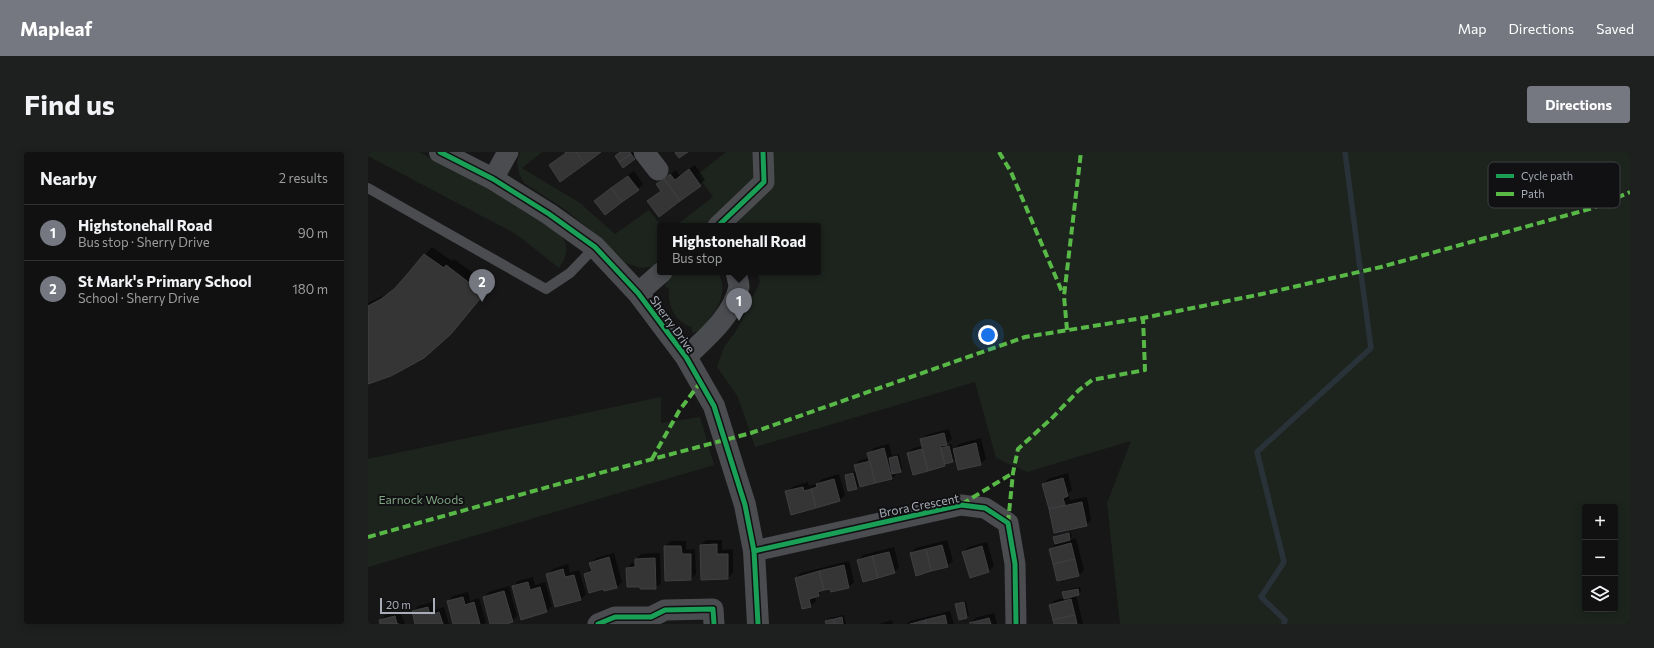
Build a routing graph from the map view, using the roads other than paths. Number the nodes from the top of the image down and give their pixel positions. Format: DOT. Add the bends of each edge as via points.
graph roads {
  1 [pos="440,152"];
  2 [pos="508,152"];
  3 [pos="644,152"];
  4 [pos="763,152"];
  5 [pos="658,170"];
  6 [pos="493,179"];
  7 [pos="368,188"];
  8 [pos="721,223"];
  9 [pos="596,247"];
  10 [pos="659,275"];
  11 [pos="737,275"];
  12 [pos="638,293"];
  13 [pos="686,356"];
  14 [pos="754,551"];
  15 [pos="598,624"];
  16 [pos="714,624"];
  17 [pos="758,624"];
  18 [pos="1016,624"];
  1 -- 6 [label="street, Sherry Drive"];
  2 -- 6 [label="street"];
  3 -- 5 [label="street"];
  4 -- 8 [label="street" via="764,182"];
  6 -- 9 [label="street, Sherry Drive"];
  7 -- 9 [label="lane" via="546,289 570,274"];
  9 -- 12 [label="street, Sherry Drive"];
  10 -- 12 [label="street"];
  11 -- 13 [label="street" via="739,286 731,309 712,332"];
  12 -- 13 [label="street, Sherry Drive"];
  13 -- 14 [label="street, Sherry Drive" via="714,406 745,505"];
  14 -- 17 [label="street, Sherry Drive"];
  14 -- 18 [label="street, Brora Crescent" via="961,505 985,508 1008,523 1015,564"];
  15 -- 16 [label="street" via="615,617 651,617 665,610 713,609"];
}
